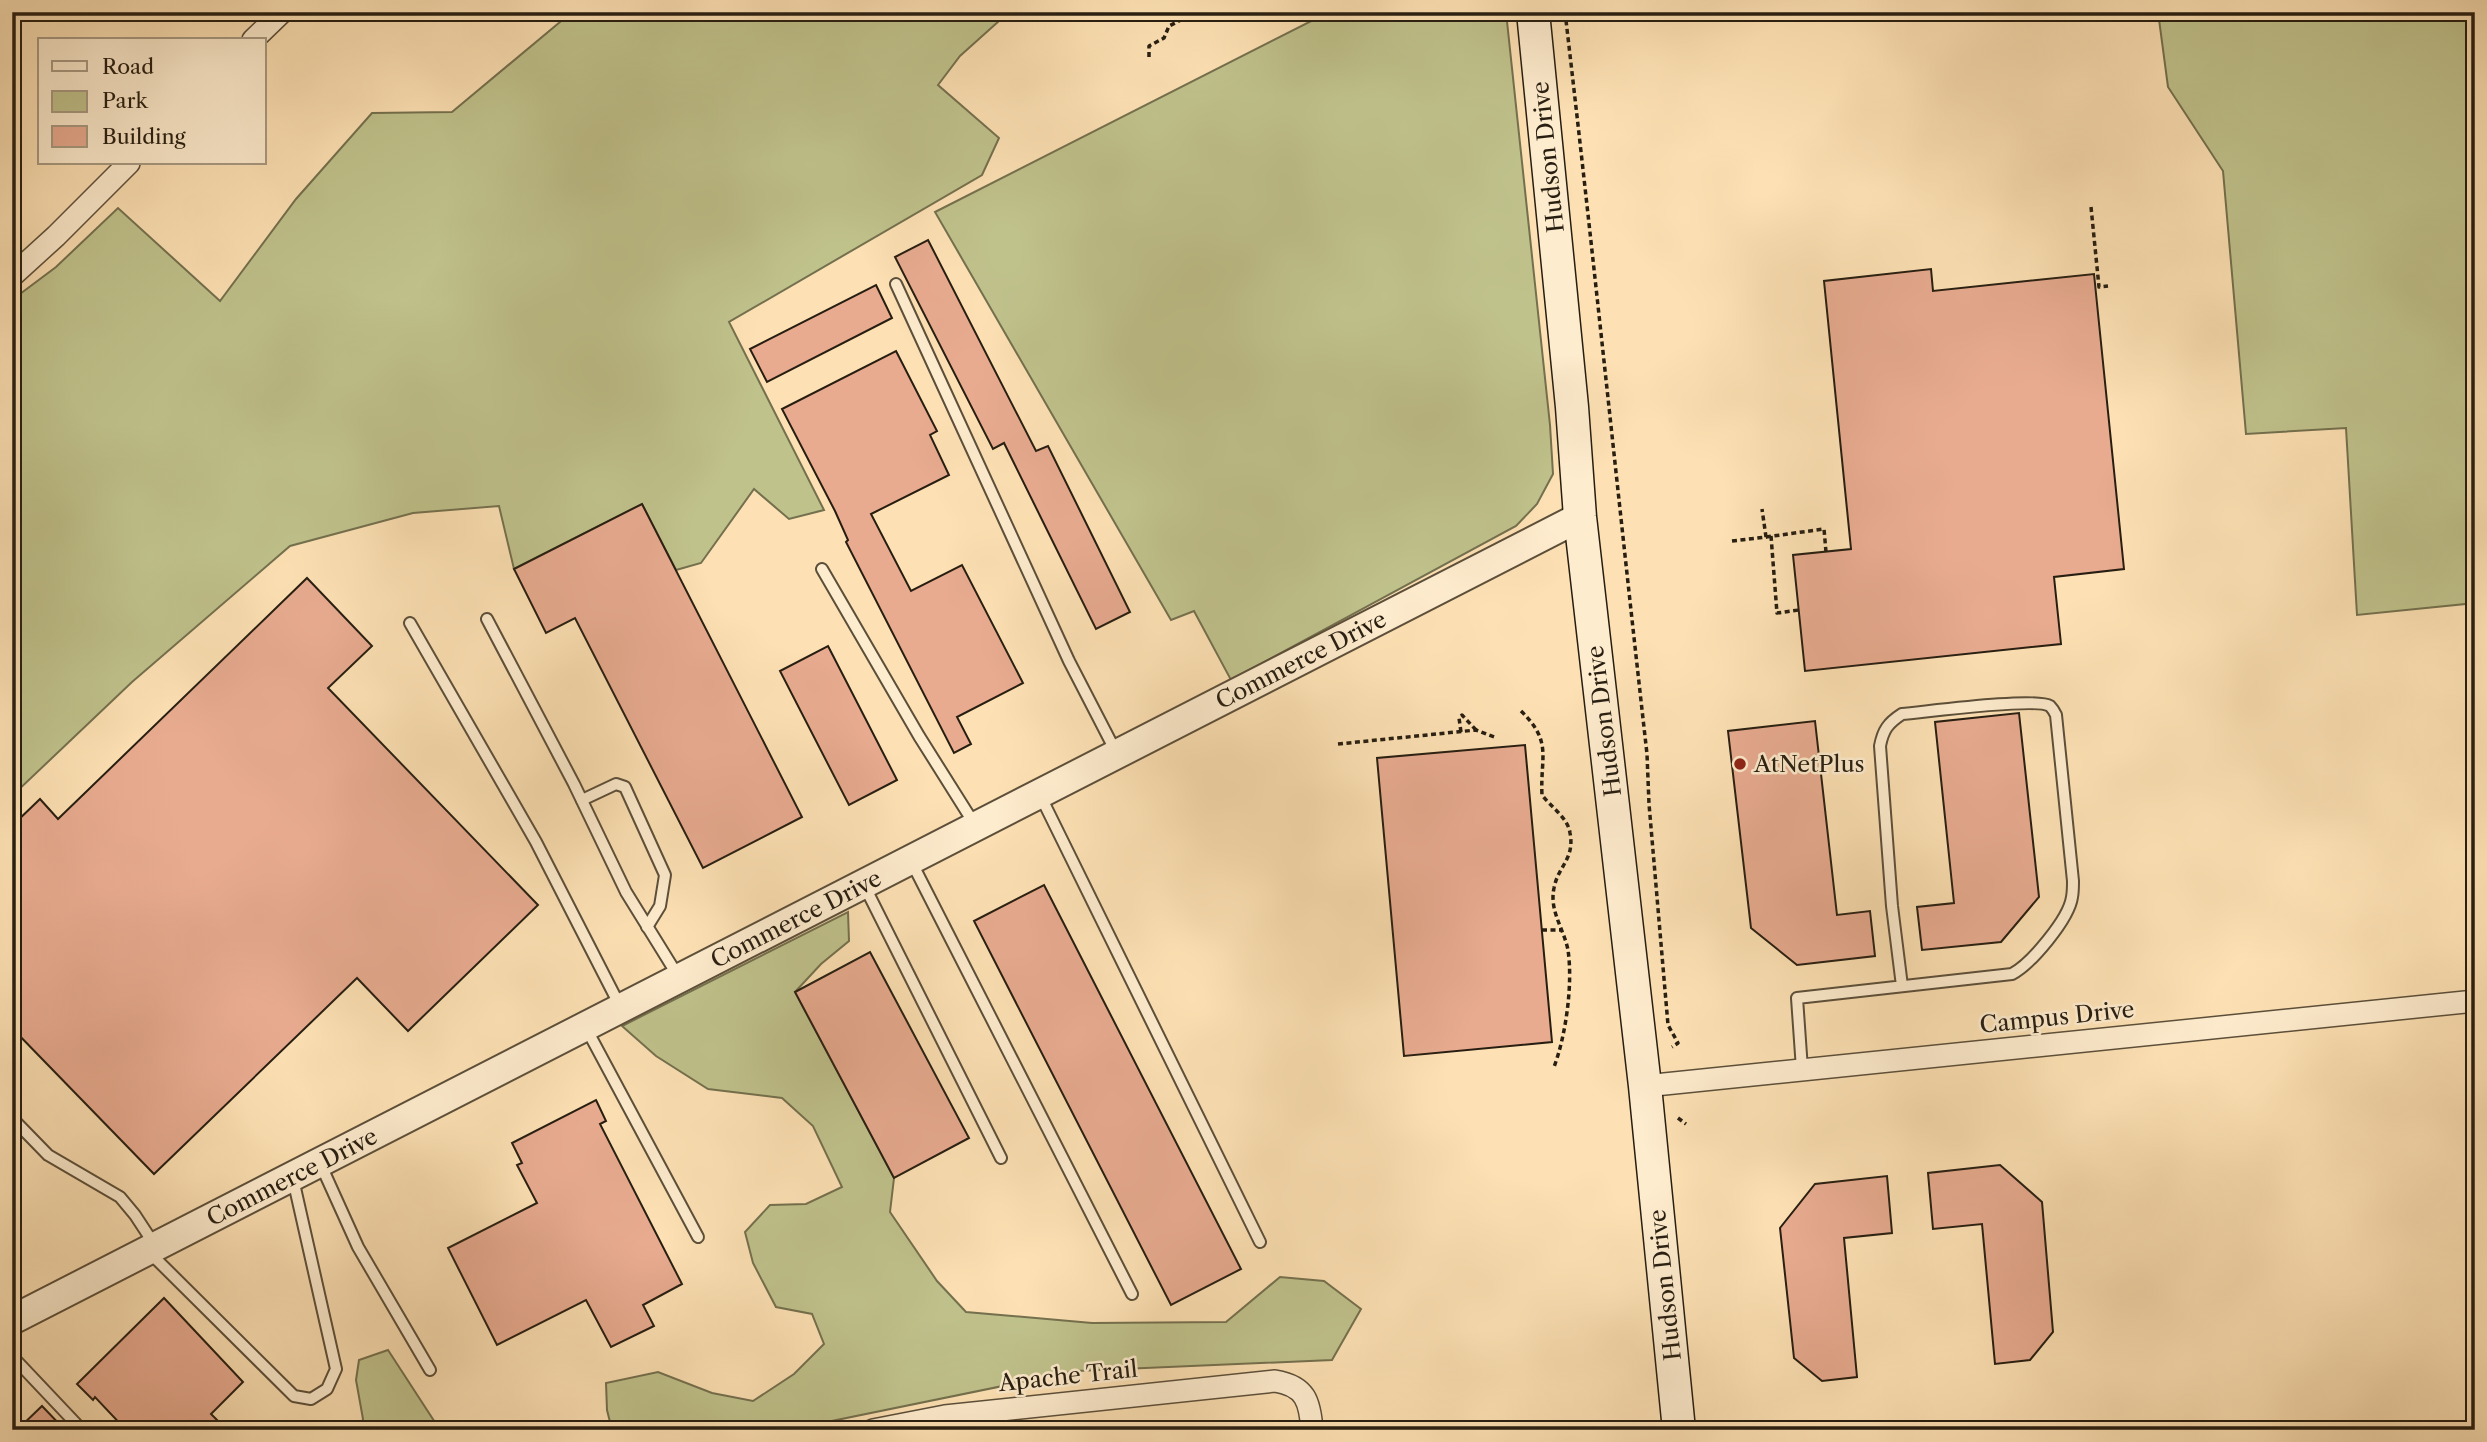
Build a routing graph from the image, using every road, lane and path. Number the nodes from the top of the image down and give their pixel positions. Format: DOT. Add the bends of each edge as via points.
graph roads {
  1 [pos="282,12"];
  2 [pos="1197,12"];
  3 [pos="1533,12"];
  4 [pos="1565,12"];
  5 [pos="255,38"];
  6 [pos="1149,57"];
  7 [pos="128,164"];
  8 [pos="2091,207"];
  9 [pos="12,276"];
  10 [pos="896,284"];
  11 [pos="2108,286"];
  12 [pos="1762,509"];
  13 [pos="1580,517"];
  14 [pos="1768,537"];
  15 [pos="1732,541"];
  16 [pos="1826,552"];
  17 [pos="822,569"];
  18 [pos="1799,610"];
  19 [pos="487,619"];
  20 [pos="410,623"];
  21 [pos="1521,711"];
  22 [pos="1476,730"];
  23 [pos="1461,732"];
  24 [pos="1497,738"];
  25 [pos="1338,744"];
  26 [pos="1117,755"];
  27 [pos="1040,795"];
  28 [pos="582,800"];
  29 [pos="976,827"];
  30 [pos="911,861"];
  31 [pos="864,885"];
  32 [pos="647,927"];
  33 [pos="1542,930"];
  34 [pos="1561,930"];
  35 [pos="679,978"];
  36 [pos="1902,986"];
  37 [pos="2475,1001"];
  38 [pos="621,1008"];
  39 [pos="584,1026"];
  40 [pos="1672,1047"];
  41 [pos="1555,1067"];
  42 [pos="1802,1069"];
  43 [pos="1645,1086"];
  44 [pos="12,1118"];
  45 [pos="1678,1118"];
  46 [pos="1686,1125"];
  47 [pos="1001,1158"];
  48 [pos="320,1163"];
  49 [pos="293,1177"];
  50 [pos="698,1237"];
  51 [pos="1260,1242"];
  52 [pos="152,1249"];
  53 [pos="1132,1294"];
  54 [pos="12,1320"];
  55 [pos="12,1356"];
  56 [pos="430,1370"];
  57 [pos="989,1420"];
  58 [pos="82,1430"];
  59 [pos="873,1430"];
  60 [pos="1312,1430"];
  61 [pos="1679,1430"];
  1 -- 5 [label="street"];
  2 -- 6 [label="path" via="1169,26 1164,38 1149,46"];
  3 -- 13 [label="main road, Hudson Drive"];
  4 -- 40 [label="path" via="1647,754 1668,1025 1678,1042"];
  7 -- 9 [label="street"];
  8 -- 11 [label="path" via="2099,286"];
  10 -- 26 [label="lane" via="1069,661"];
  12 -- 14 [label="path"];
  13 -- 26 [label="street, Commerce Drive"];
  13 -- 43 [label="main road, Hudson Drive"];
  14 -- 15 [label="path"];
  14 -- 16 [label="path" via="1824,529"];
  14 -- 18 [label="path" via="1777,613"];
  17 -- 29 [label="lane"];
  19 -- 28 [label="lane"];
  20 -- 38 [label="lane" via="536,842"];
  21 -- 34 [label="path" via="1541,739 1545,757 1542,794 1570,830 1570,855 1554,888 1553,908"];
  22 -- 23 [label="path"];
  22 -- 23 [label="path" via="1462,715"];
  22 -- 24 [label="path"];
  23 -- 25 [label="path"];
  26 -- 27 [label="street, Commerce Drive"];
  27 -- 29 [label="street, Commerce Drive"];
  27 -- 51 [label="lane"];
  28 -- 32 [label="lane"];
  28 -- 32 [label="lane" via="616,785 625,787 665,875 660,906"];
  29 -- 30 [label="street, Commerce Drive"];
  30 -- 31 [label="street, Commerce Drive"];
  30 -- 53 [label="lane"];
  31 -- 35 [label="street, Commerce Drive"];
  31 -- 47 [label="lane"];
  32 -- 35 [label="lane"];
  33 -- 34 [label="path"];
  34 -- 41 [label="path" via="1570,973"];
  35 -- 38 [label="street, Commerce Drive"];
  36 -- 36 [label="lane" via="2012,974 2035,957 2065,915 2073,899 2073,881 2056,715 2050,706 2015,704 1902,714 1882,732 1892,906"];
  36 -- 42 [label="lane" via="1797,998"];
  37 -- 42 [label="street, Campus Drive"];
  38 -- 39 [label="street, Commerce Drive"];
  39 -- 48 [label="street, Commerce Drive"];
  39 -- 50 [label="lane"];
  42 -- 43 [label="street, Campus Drive"];
  43 -- 61 [label="main road, Hudson Drive"];
  44 -- 52 [label="lane" via="48,1155 120,1197"];
  45 -- 46 [label="path"];
  48 -- 49 [label="street, Commerce Drive"];
  48 -- 56 [label="lane" via="358,1247"];
  49 -- 52 [label="street, Commerce Drive"];
  49 -- 52 [label="lane" via="336,1369 327,1390 311,1399 294,1396"];
  52 -- 54 [label="street, Commerce Drive"];
  55 -- 58 [label="lane"];
  57 -- 59 [label="street, Apache Trail" via="921,1419"];
  57 -- 60 [label="street, Apache Trail" via="1269,1382 1287,1383 1303,1394 1311,1410"];
}
